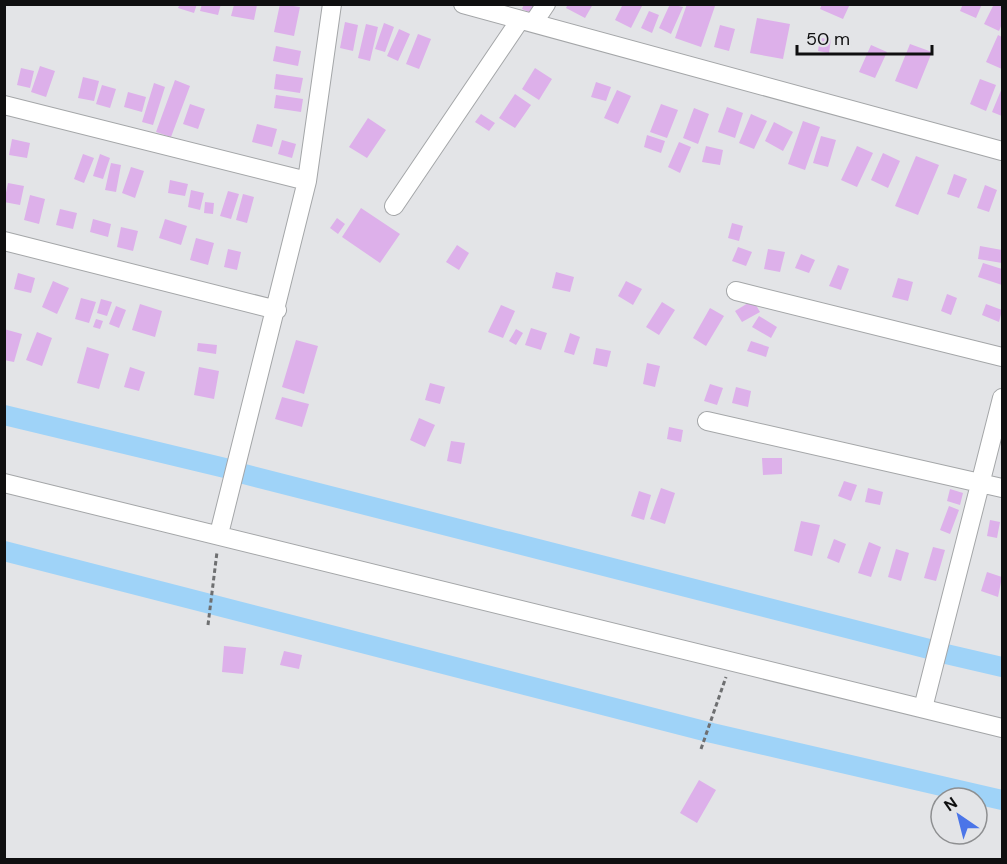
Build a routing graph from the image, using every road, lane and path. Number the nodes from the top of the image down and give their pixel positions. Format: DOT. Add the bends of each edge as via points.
graph roads {
  1 [pos="332,4"];
  2 [pos="464,4"];
  3 [pos="546,4"];
  4 [pos="527,21"];
  5 [pos="4,105"];
  6 [pos="1002,151"];
  7 [pos="306,181"];
  8 [pos="394,206"];
  9 [pos="4,241"];
  10 [pos="736,291"];
  11 [pos="277,310"];
  12 [pos="1002,357"];
  13 [pos="1002,398"];
  14 [pos="707,421"];
  15 [pos="4,483"];
  16 [pos="981,483"];
  17 [pos="1002,489"];
  18 [pos="219,534"];
  19 [pos="207,625"];
  20 [pos="732,661"];
  21 [pos="923,708"];
  22 [pos="1002,728"];
  23 [pos="701,749"];
  1 -- 7 [label="street"];
  2 -- 4 [label="street"];
  3 -- 4 [label="street"];
  4 -- 6 [label="street"];
  4 -- 8 [label="street"];
  5 -- 7 [label="street"];
  7 -- 11 [label="street"];
  9 -- 11 [label="street"];
  10 -- 12 [label="street"];
  11 -- 18 [label="street"];
  13 -- 16 [label="street"];
  14 -- 16 [label="street"];
  15 -- 18 [label="street"];
  16 -- 17 [label="street"];
  16 -- 21 [label="street"];
  18 -- 19 [label="path"];
  18 -- 20 [label="street"];
  20 -- 21 [label="street"];
  20 -- 23 [label="path"];
  21 -- 22 [label="street"];
}
